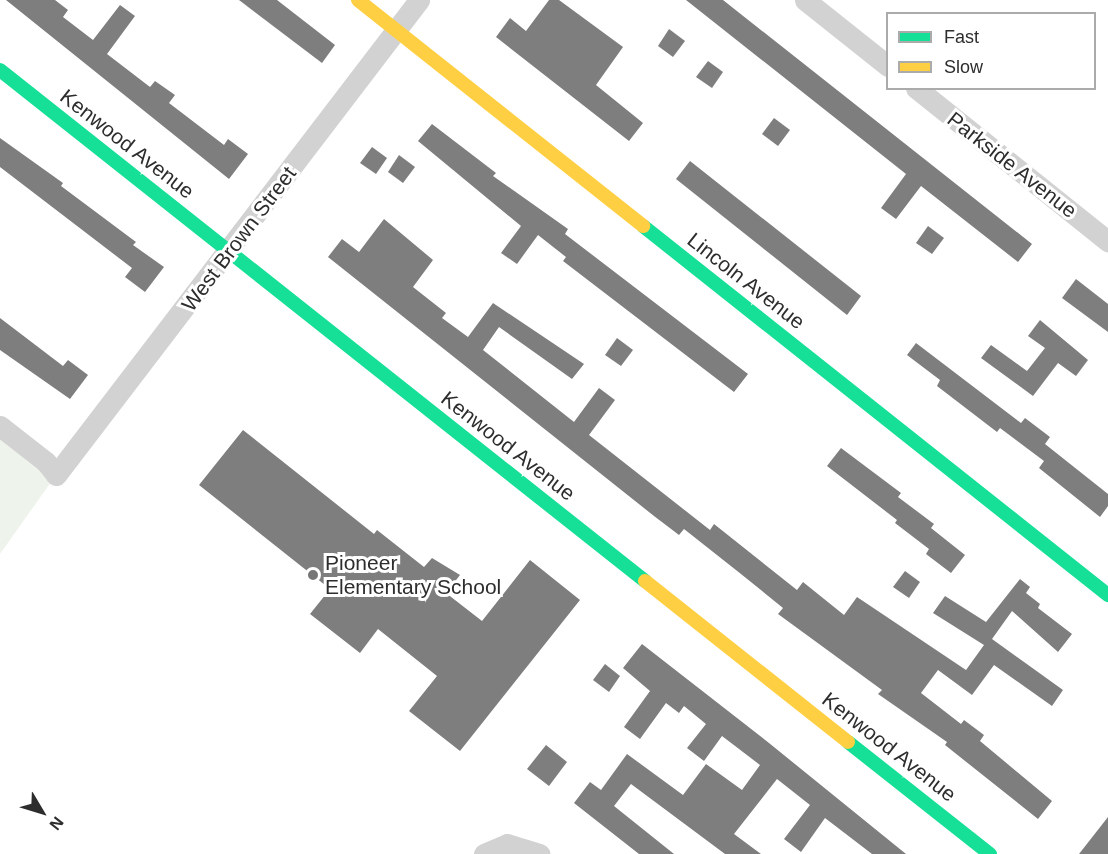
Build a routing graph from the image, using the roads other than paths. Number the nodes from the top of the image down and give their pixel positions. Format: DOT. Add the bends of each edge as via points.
graph roads {
  1 [pos="358,0"];
  2 [pos="419,0"];
  3 [pos="805,0"];
  4 [pos="396,30"];
  5 [pos="886,64"];
  6 [pos="0,70"];
  7 [pos="919,90"];
  8 [pos="1108,241"];
  9 [pos="230,252"];
  10 [pos="0,426"];
  11 [pos="1108,595"];
  12 [pos="484,854"];
  13 [pos="540,854"];
  14 [pos="990,854"];
  1 -- 4 [label="street, Lincoln Avenue"];
  2 -- 4 [label="street, West Brown Street"];
  3 -- 5 [label="street"];
  4 -- 9 [label="street, West Brown Street"];
  4 -- 11 [label="street, Lincoln Avenue"];
  6 -- 9 [label="street, Kenwood Avenue"];
  7 -- 8 [label="street, Parkside Avenue"];
  9 -- 10 [label="street, West Brown Street" via="56,475 46,462"];
  9 -- 14 [label="street, Kenwood Avenue"];
  12 -- 13 [label="street" via="507,844"];
}
